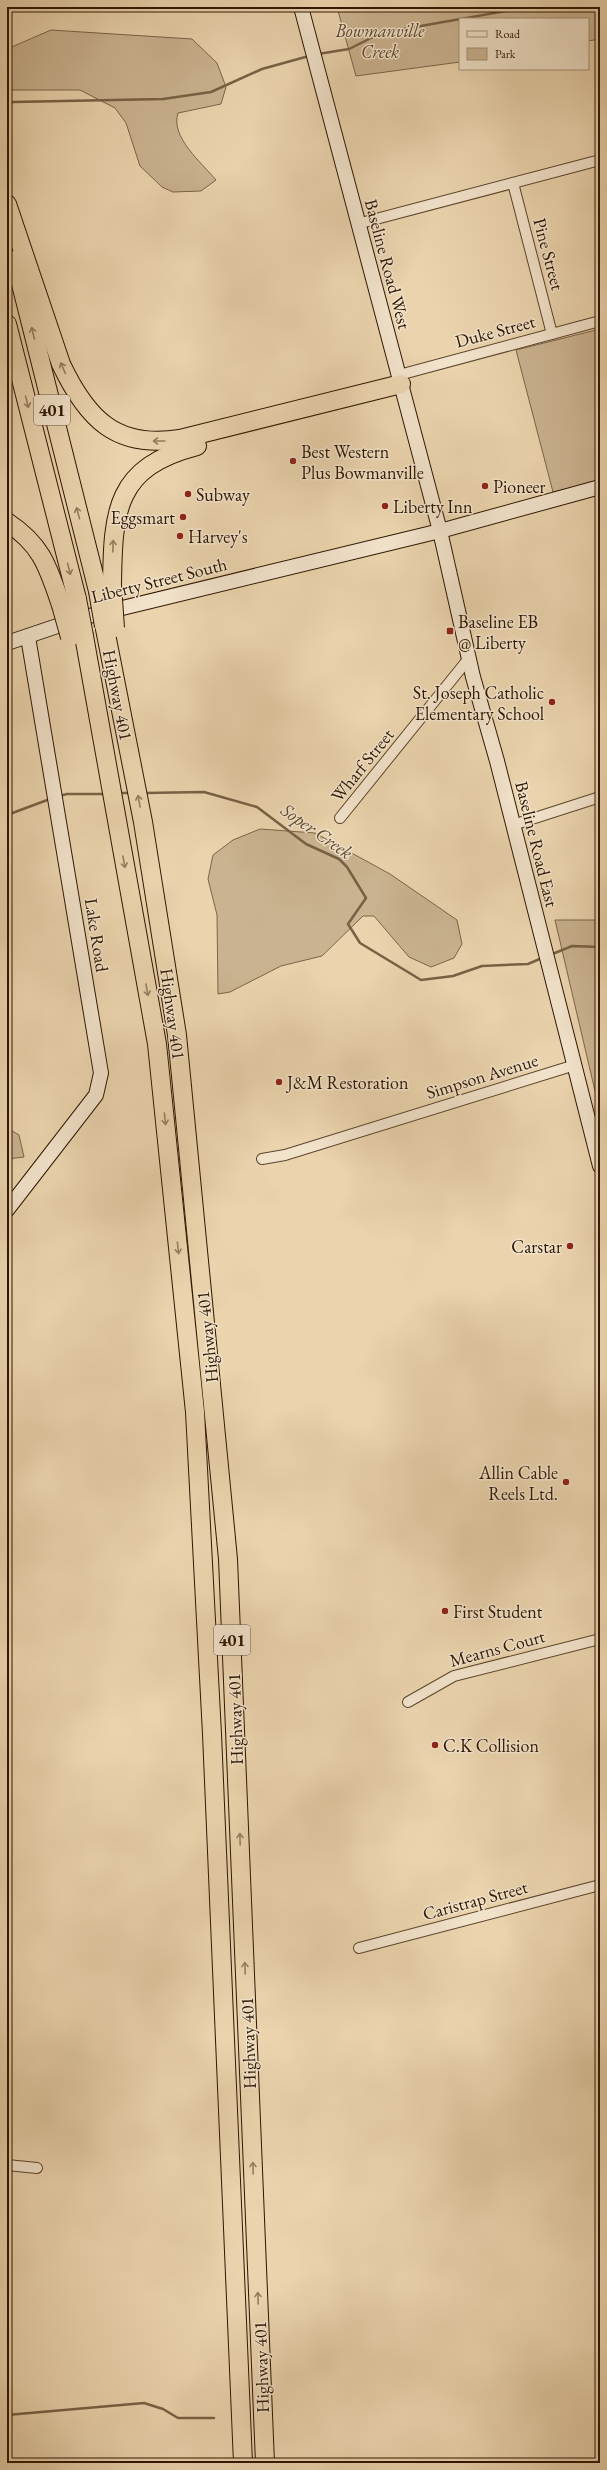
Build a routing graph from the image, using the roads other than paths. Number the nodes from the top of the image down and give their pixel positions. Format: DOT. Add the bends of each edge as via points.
graph roads {
  1 [pos="301,7"];
  2 [pos="600,160"];
  3 [pos="513,183"];
  4 [pos="7,204"];
  5 [pos="357,224"];
  6 [pos="7,228"];
  7 [pos="600,321"];
  8 [pos="7,324"];
  9 [pos="552,334"];
  10 [pos="401,385"];
  11 [pos="600,487"];
  12 [pos="7,522"];
  13 [pos="440,531"];
  14 [pos="105,588"];
  15 [pos="69,602"];
  16 [pos="28,637"];
  17 [pos="7,643"];
  18 [pos="470,657"];
  19 [pos="600,797"];
  20 [pos="340,818"];
  21 [pos="513,825"];
  22 [pos="575,1065"];
  23 [pos="262,1160"];
  24 [pos="600,1166"];
  25 [pos="7,1210"];
  26 [pos="600,1639"];
  27 [pos="408,1702"];
  28 [pos="600,1885"];
  29 [pos="359,1948"];
  30 [pos="7,2165"];
  31 [pos="37,2168"];
  32 [pos="243,2463"];
  33 [pos="265,2463"];
  1 -- 5 [label="street, Baseline Road West"];
  2 -- 3 [label="street"];
  3 -- 5 [label="street"];
  3 -- 9 [label="street, Pine Street"];
  10 -- 4 [label="highway, one-way" via="180,439 151,441 123,435 110,429 88,411 71,386 61,364"];
  5 -- 10 [label="street, Baseline Road West"];
  14 -- 6 [label="highway, 401, one-way"];
  7 -- 9 [label="street, Duke Street"];
  8 -- 15 [label="highway, 401, one-way"];
  9 -- 10 [label="street, Duke Street"];
  10 -- 13 [label="street, Baseline Road West"];
  14 -- 10 [label="highway, one-way" via="120,504 134,480 155,462 180,450"];
  11 -- 13 [label="street, Liberty Street South"];
  12 -- 15 [label="highway" via="36,546"];
  13 -- 16 [label="street, Liberty Street South" via="82,618"];
  13 -- 18 [label="street, Baseline Road East"];
  33 -- 14 [label="highway, Highway 401 / 401, one-way, bridge" via="228,1559 178,1035 135,780 135,749 110,628"];
  15 -- 32 [label="highway, Highway 401 / 401, one-way, bridge" via="106,762 157,1044 195,1412 213,1742"];
  16 -- 17 [label="street, Liberty Street South"];
  16 -- 25 [label="street, Lake Road" via="101,1073 96,1095"];
  18 -- 20 [label="street, Wharf Street"];
  18 -- 21 [label="street, Baseline Road East"];
  19 -- 21 [label="street"];
  21 -- 22 [label="street, Baseline Road East"];
  22 -- 23 [label="street, Simpson Avenue"];
  22 -- 24 [label="street, Baseline Road East"];
  26 -- 27 [label="street, Mearns Court" via="454,1676"];
  28 -- 29 [label="street, Caristrap Street"];
  30 -- 31 [label="street"];
}
